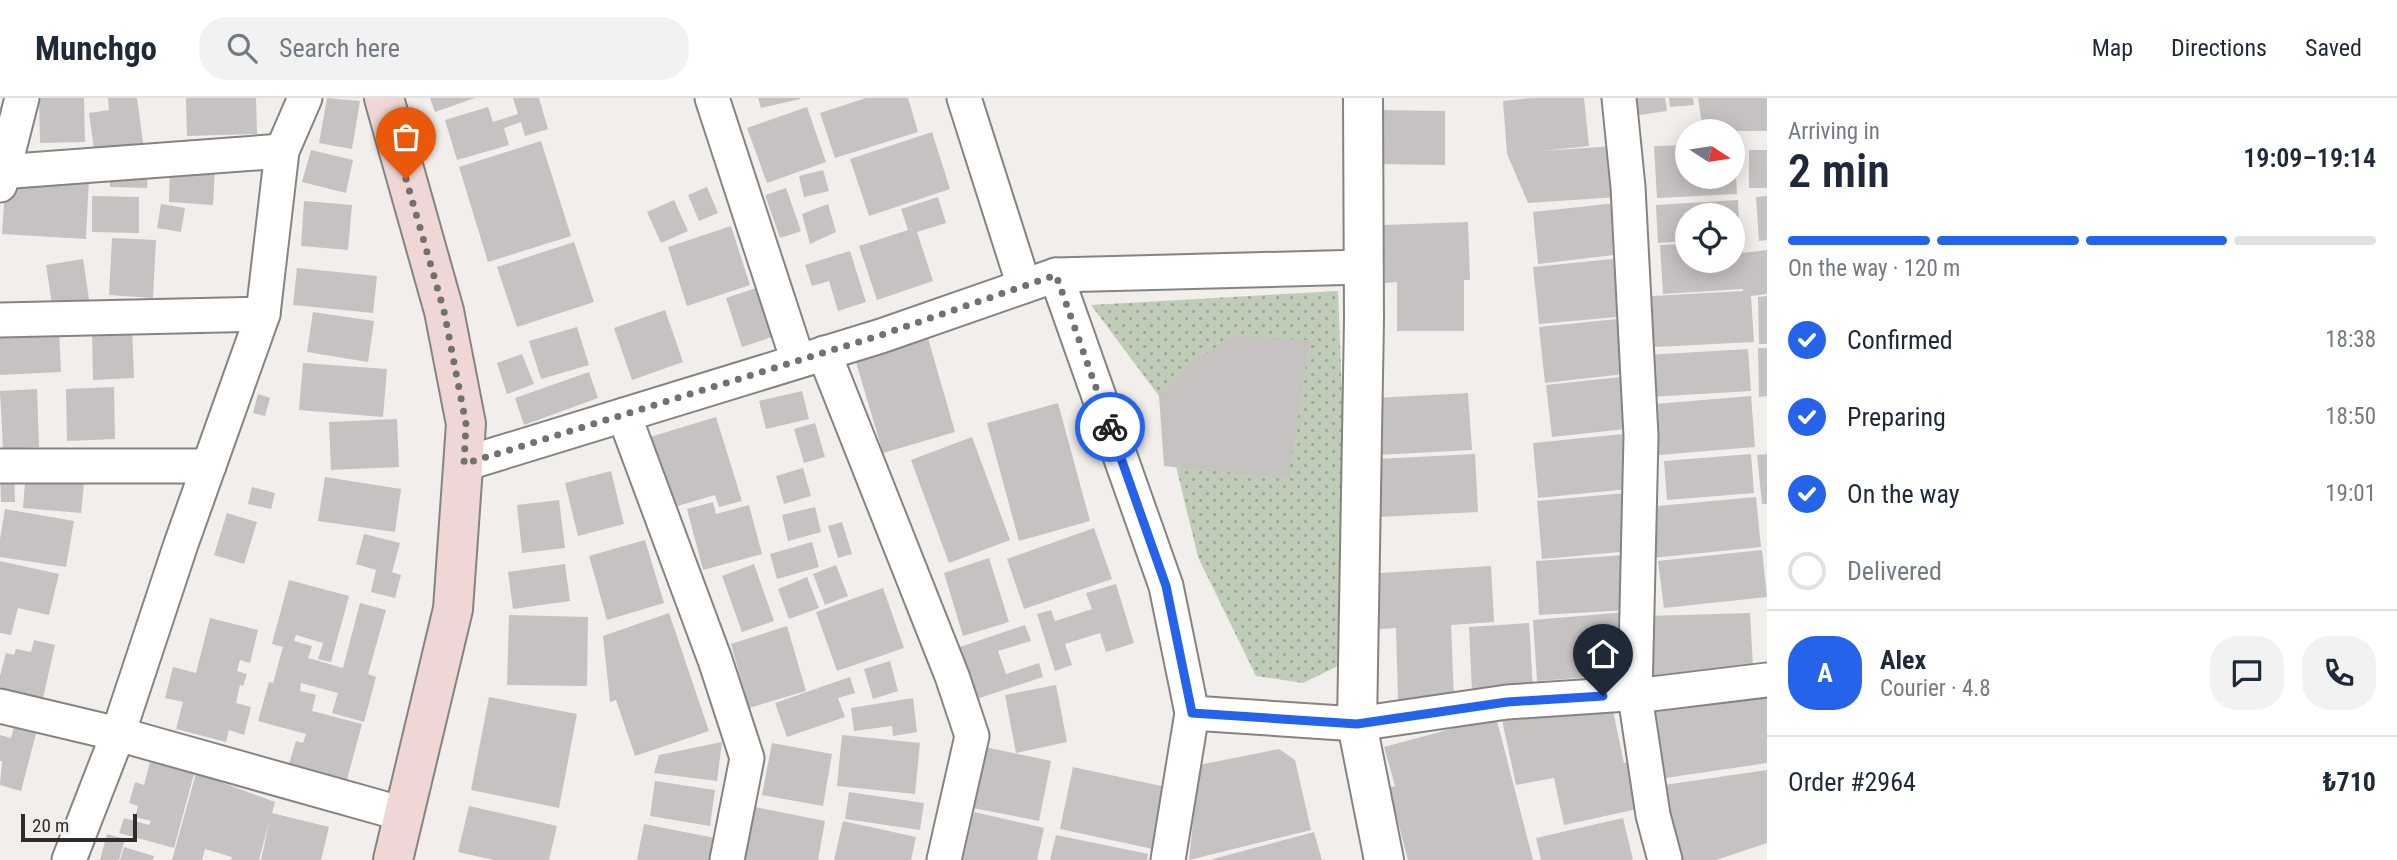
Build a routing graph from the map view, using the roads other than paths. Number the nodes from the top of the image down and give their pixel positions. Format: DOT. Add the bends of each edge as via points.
graph roads {
  1 [pos="22,98"];
  2 [pos="305,98"];
  3 [pos="384,98"];
  4 [pos="712,98"];
  5 [pos="964,98"];
  6 [pos="1363,98"];
  7 [pos="1619,98"];
  8 [pos="282,150"];
  9 [pos="1,176"];
  10 [pos="1363,267"];
  11 [pos="1056,275"];
  12 [pos="1024,286"];
  13 [pos="263,314"];
  14 [pos="0,320"];
  15 [pos="811,357"];
  16 [pos="624,415"];
  17 [pos="464,464"];
  18 [pos="0,466"];
  19 [pos="209,466"];
  20 [pos="1767,680"];
  21 [pos="1635,696"];
  22 [pos="0,706"];
  23 [pos="1192,713"];
  24 [pos="1357,724"];
  25 [pos="118,734"];
  26 [pos="403,814"];
  27 [pos="69,860"];
  28 [pos="393,860"];
  29 [pos="727,860"];
  30 [pos="944,860"];
  31 [pos="1168,860"];
  32 [pos="1384,860"];
  33 [pos="1665,860"];
  1 -- 9 [label="street"];
  2 -- 8 [label="street"];
  3 -- 17 [label="main road" via="444,311 466,424"];
  4 -- 15 [label="street"];
  5 -- 12 [label="street"];
  6 -- 10 [label="street"];
  7 -- 21 [label="street" via="1641,436"];
  8 -- 9 [label="street"];
  8 -- 13 [label="street"];
  10 -- 11 [label="street"];
  10 -- 24 [label="street"];
  11 -- 12 [label="street"];
  11 -- 23 [label="street" via="1166,586"];
  12 -- 15 [label="street"];
  13 -- 14 [label="street"];
  13 -- 19 [label="street"];
  15 -- 16 [label="street"];
  15 -- 30 [label="street" via="952,676 972,736"];
  16 -- 17 [label="street"];
  16 -- 29 [label="street" via="747,758"];
  17 -- 26 [label="main road" via="453,609"];
  18 -- 19 [label="street"];
  19 -- 25 [label="street"];
  20 -- 21 [label="street"];
  21 -- 24 [label="street" via="1507,702"];
  21 -- 33 [label="street" via="1653,815"];
  22 -- 25 [label="street"];
  23 -- 24 [label="street"];
  23 -- 31 [label="street"];
  24 -- 32 [label="street"];
  25 -- 26 [label="street"];
  25 -- 27 [label="street"];
  26 -- 28 [label="main road"];
}
